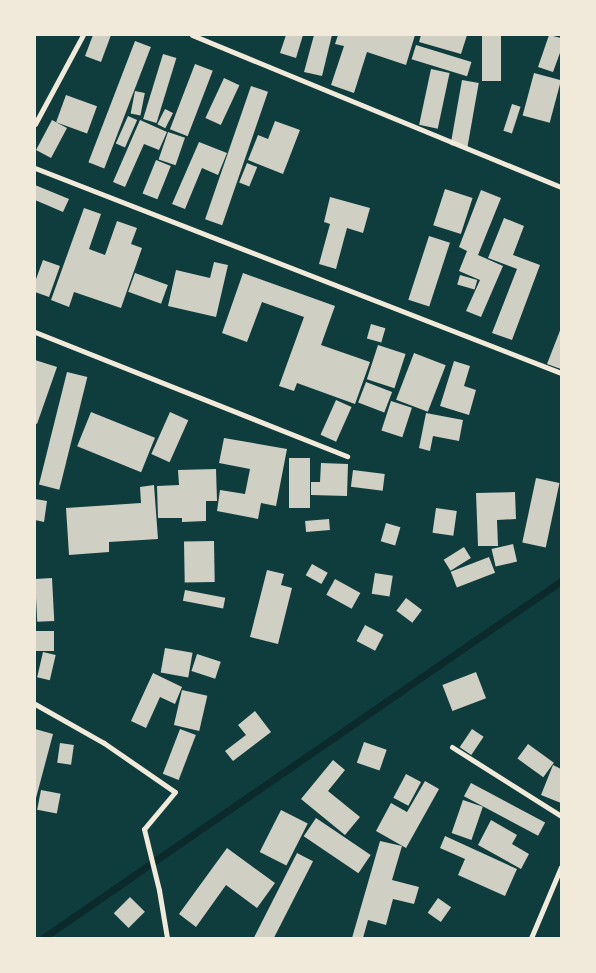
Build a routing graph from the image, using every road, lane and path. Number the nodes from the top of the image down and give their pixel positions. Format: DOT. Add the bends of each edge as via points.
graph roads {
  1 [pos="83,35"];
  2 [pos="192,35"];
  3 [pos="35,124"];
  4 [pos="35,168"];
  5 [pos="561,187"];
  6 [pos="35,332"];
  7 [pos="561,373"];
  8 [pos="346,456"];
  9 [pos="35,704"];
  10 [pos="452,747"];
  11 [pos="561,816"];
  12 [pos="561,867"];
  13 [pos="167,938"];
  14 [pos="531,938"];
  1 -- 3 [label="street"];
  2 -- 5 [label="street"];
  4 -- 7 [label="street"];
  6 -- 8 [label="street"];
  9 -- 13 [label="street" via="104,743 175,792 144,829"];
  10 -- 11 [label="street"];
  12 -- 14 [label="street"];
}
